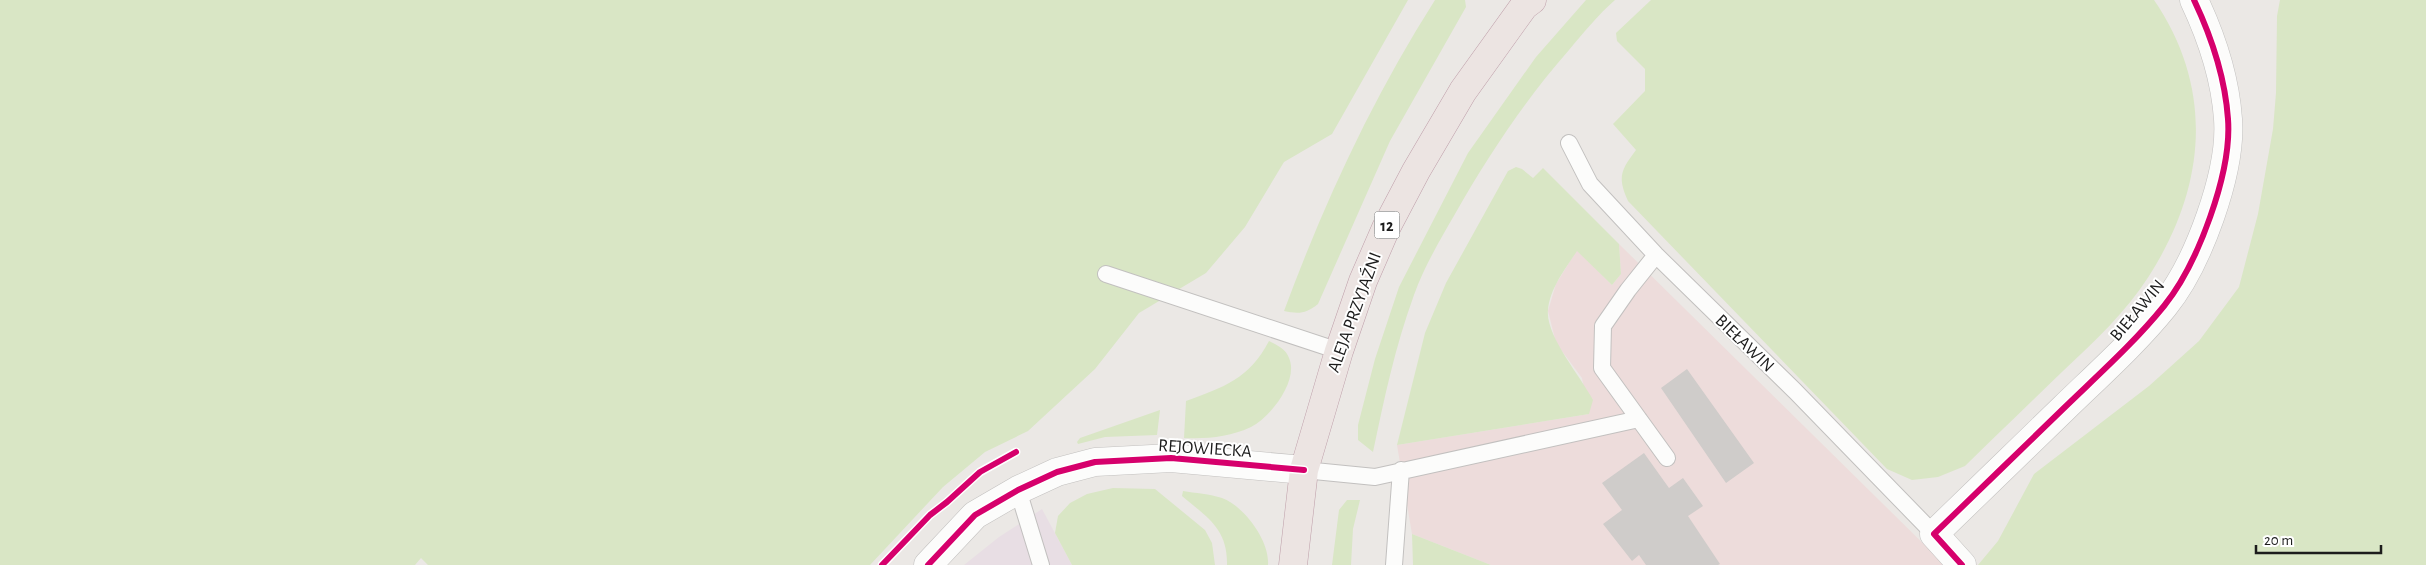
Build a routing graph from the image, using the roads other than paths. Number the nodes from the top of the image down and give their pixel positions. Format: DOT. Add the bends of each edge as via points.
graph roads {
  1 [pos="2194,0"];
  2 [pos="1524,2"];
  3 [pos="1569,143"];
  4 [pos="1656,255"];
  5 [pos="1106,274"];
  6 [pos="1338,351"];
  7 [pos="1640,419"];
  8 [pos="1667,458"];
  9 [pos="1304,470"];
  10 [pos="1401,470"];
  11 [pos="1018,490"];
  12 [pos="1934,534"];
  13 [pos="928,565"];
  14 [pos="1042,565"];
  15 [pos="1293,565"];
  16 [pos="1394,565"];
  17 [pos="1962,565"];
  1 -- 12 [label="street, BIEŁAWIN" via="2219,60 2228,121 2220,181 2197,250 2165,305 2130,344"];
  2 -- 6 [label="highway, ALEJA PRZYJAŹNI / 12" via="1463,91 1416,171 1363,281"];
  3 -- 4 [label="lane, BIEŁAWIN" via="1590,184"];
  4 -- 7 [label="lane" via="1603,326 1602,368"];
  4 -- 12 [label="lane, BIEŁAWIN"];
  5 -- 6 [label="lane"];
  6 -- 9 [label="highway, ALEJA PRZYJAŹNI / 12"];
  7 -- 8 [label="lane"];
  7 -- 10 [label="lane"];
  9 -- 10 [label="lane" via="1375,477"];
  9 -- 11 [label="street, REJOWIECKA" via="1171,458 1095,462 1057,472"];
  9 -- 15 [label="highway, ALEJA PRZYJAŹNI / 12"];
  10 -- 16 [label="lane"];
  11 -- 13 [label="street, REJOWIECKA" via="975,515"];
  11 -- 14 [label="lane"];
  12 -- 17 [label="street, BIEŁAWIN"];
}
